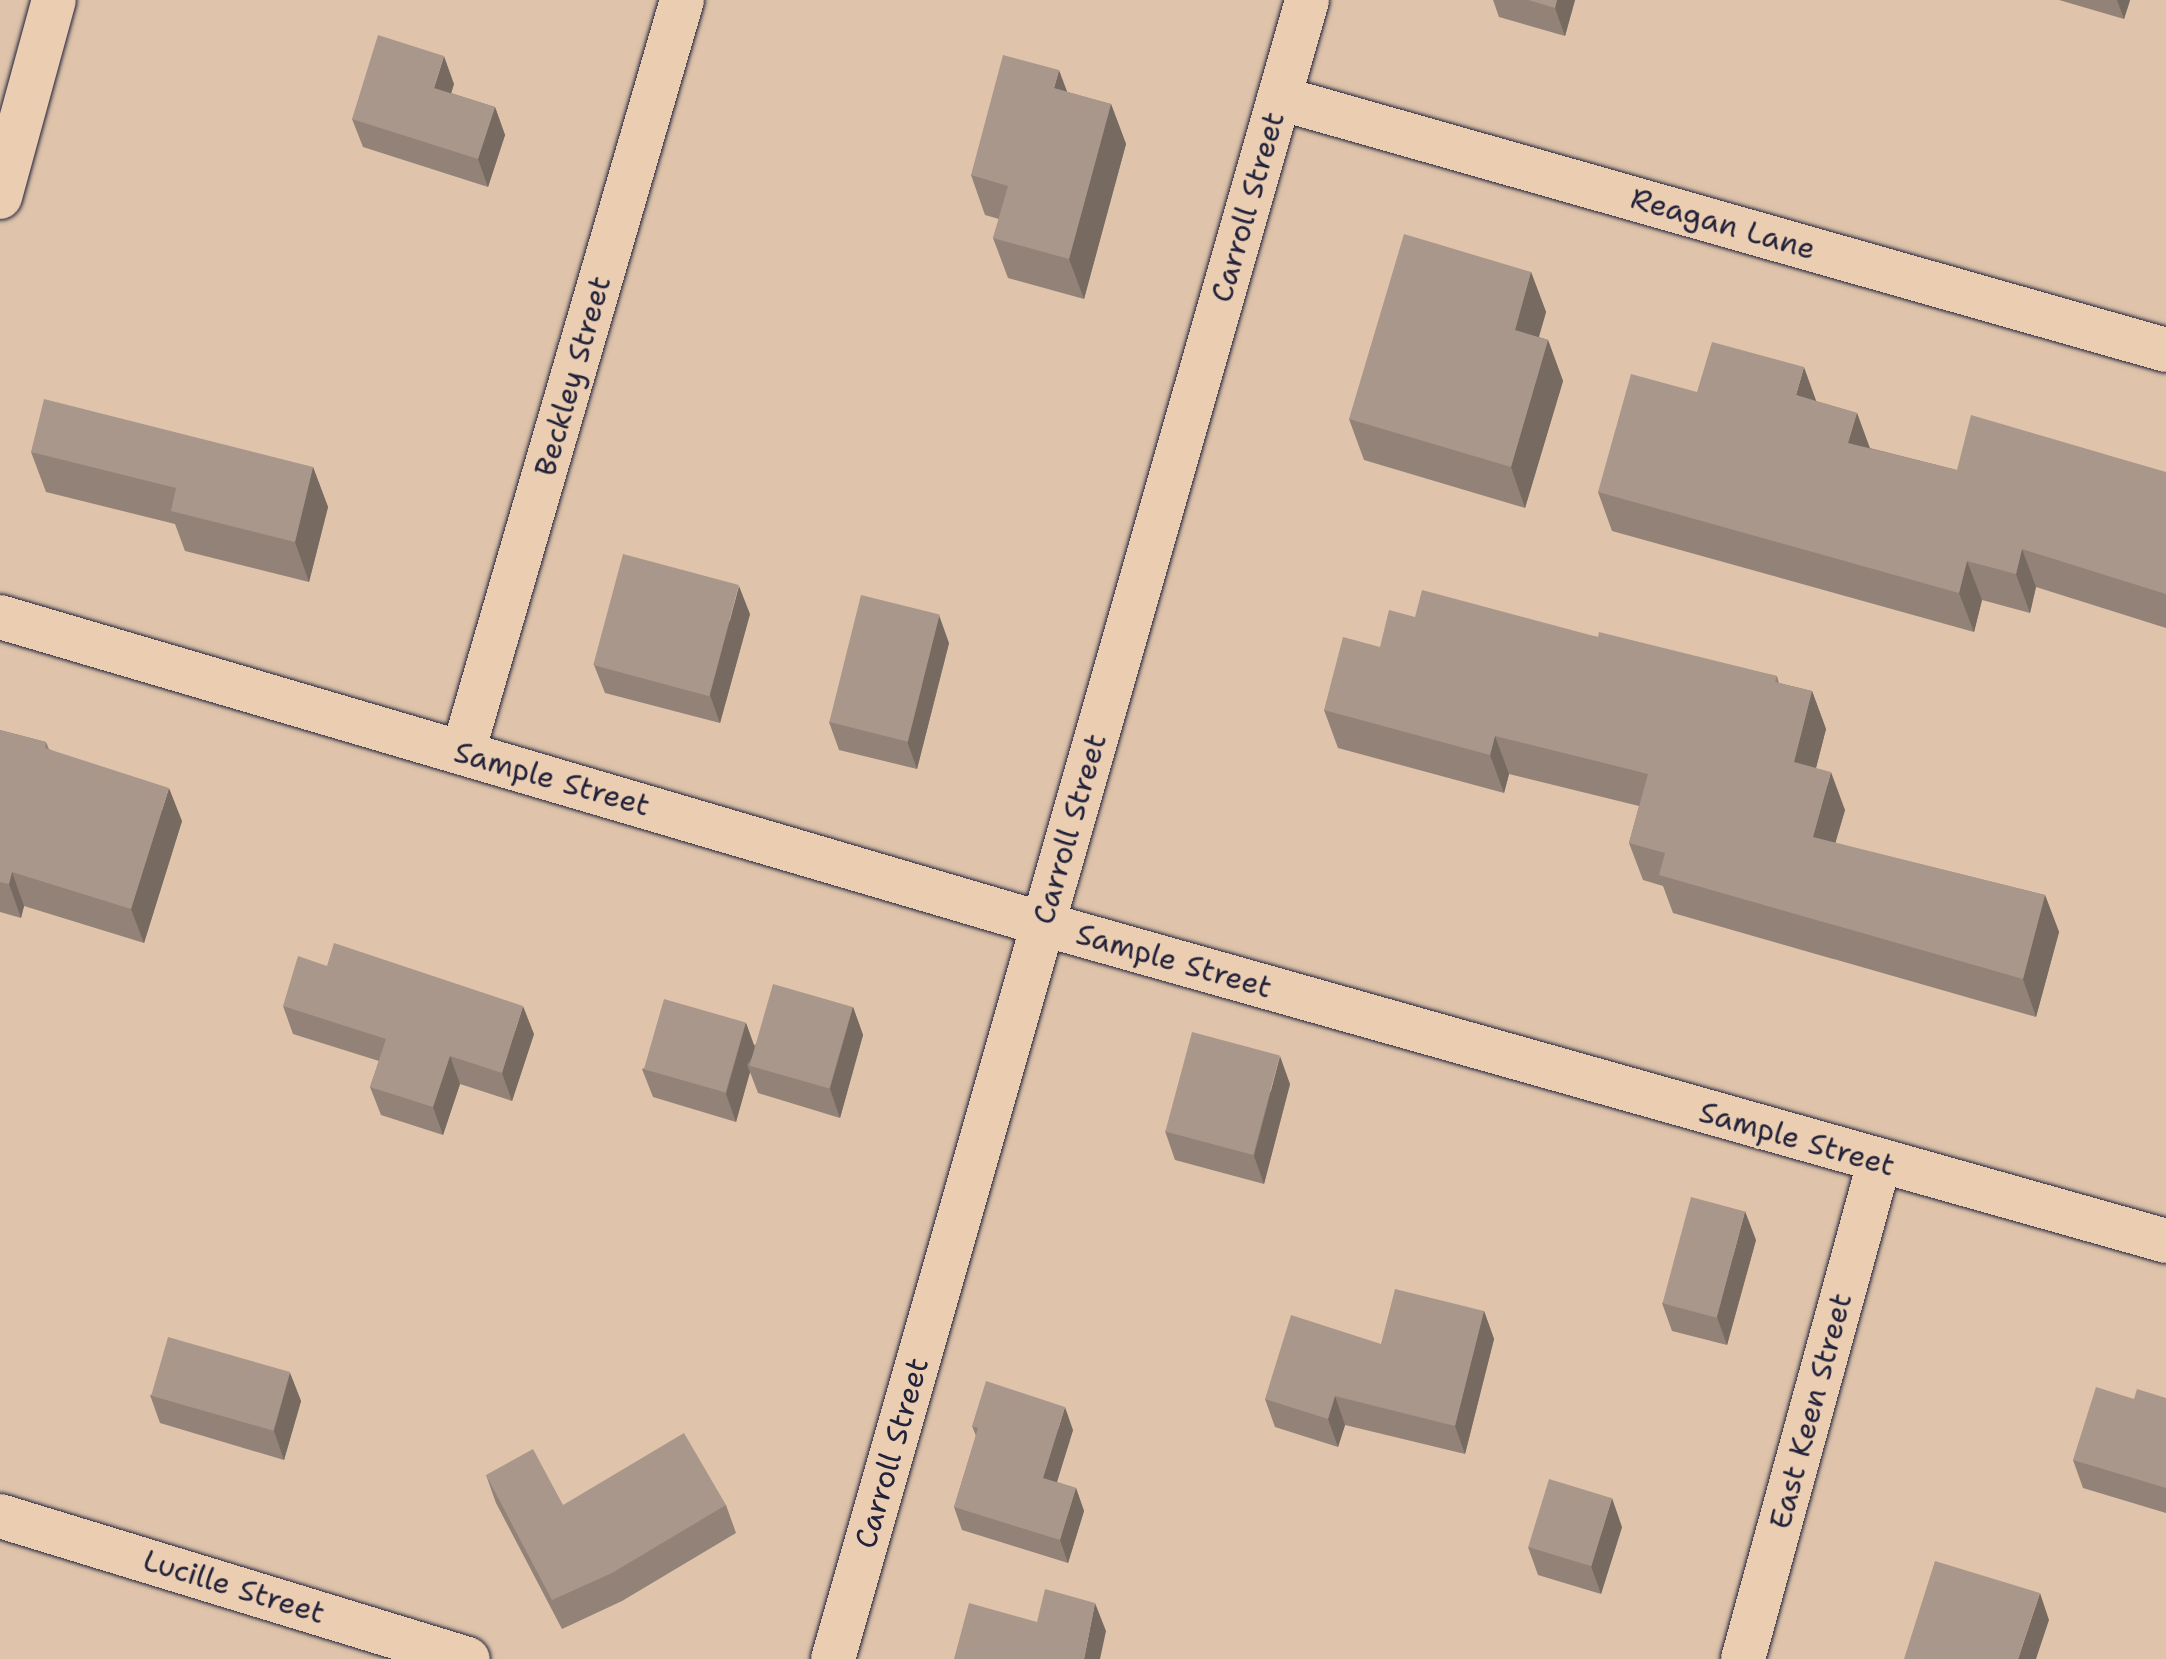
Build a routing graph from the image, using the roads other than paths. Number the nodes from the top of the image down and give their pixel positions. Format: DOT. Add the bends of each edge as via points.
graph roads {
  1 [pos="54,0"];
  2 [pos="682,0"];
  3 [pos="1307,0"];
  4 [pos="1279,98"];
  5 [pos="0,197"];
  6 [pos="2166,350"];
  7 [pos="0,617"];
  8 [pos="463,752"];
  9 [pos="1043,924"];
  10 [pos="1879,1163"];
  11 [pos="2166,1241"];
  12 [pos="0,1516"];
  13 [pos="468,1659"];
  14 [pos="833,1659"];
  15 [pos="1743,1659"];
  1 -- 5 [label="street"];
  2 -- 8 [label="street, Beckley Street"];
  3 -- 4 [label="street, Carroll Street"];
  4 -- 6 [label="street, Reagan Lane"];
  4 -- 9 [label="street, Carroll Street"];
  7 -- 8 [label="street, Sample Street"];
  8 -- 9 [label="street, Sample Street"];
  9 -- 10 [label="street, Sample Street"];
  9 -- 14 [label="street, Carroll Street"];
  10 -- 11 [label="street, Sample Street"];
  10 -- 15 [label="street, East Keen Street"];
  12 -- 13 [label="street, Lucille Street"];
}
